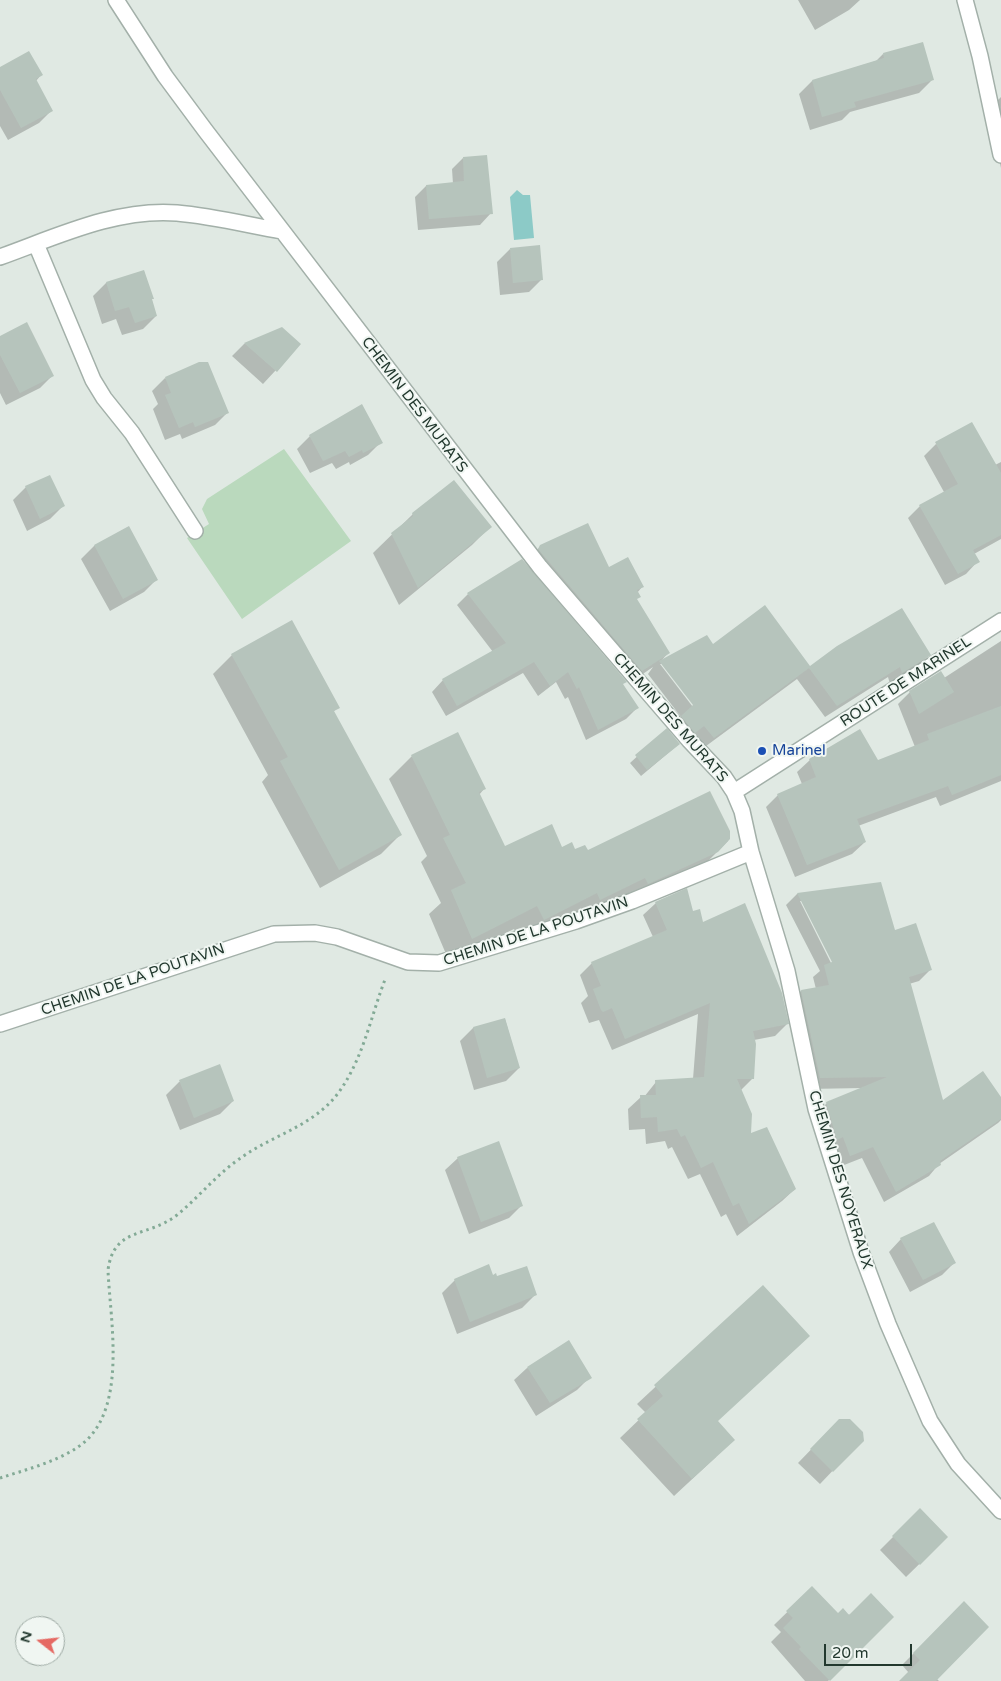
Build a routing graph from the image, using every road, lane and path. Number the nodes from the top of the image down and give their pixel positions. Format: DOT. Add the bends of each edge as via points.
graph roads {
  1 [pos="116,0"];
  2 [pos="965,0"];
  3 [pos="1001,155"];
  4 [pos="282,230"];
  5 [pos="36,244"];
  6 [pos="0,257"];
  7 [pos="195,531"];
  8 [pos="1001,621"];
  9 [pos="734,792"];
  10 [pos="751,852"];
  11 [pos="394,957"];
  12 [pos="0,1024"];
  13 [pos="0,1478"];
  14 [pos="1001,1511"];
  1 -- 4 [label="street, CHEMIN DES MURATS" via="171,84"];
  2 -- 3 [label="street"];
  4 -- 5 [label="street" via="197,215 155,213 118,218"];
  4 -- 9 [label="street, CHEMIN DES MURATS" via="540,567"];
  5 -- 6 [label="street"];
  5 -- 7 [label="street" via="93,380 132,433"];
  8 -- 9 [label="street, ROUTE DE MARINEL"];
  9 -- 10 [label="street, CHEMIN DES NOYERAUX" via="742,811"];
  10 -- 11 [label="street, CHEMIN DE LA POUTAVIN" via="632,901 462,958 424,964"];
  10 -- 14 [label="street, CHEMIN DES NOYERAUX" via="796,1007 824,1136 888,1324 922,1404 944,1445"];
  11 -- 12 [label="street, CHEMIN DE LA POUTAVIN" via="337,937 316,933 274,934"];
  11 -- 13 [label="path" via="359,1056 338,1093 322,1111 304,1124 240,1157 165,1224 124,1239 115,1246 108,1270 113,1366 106,1408 90,1437 78,1448"];
}
